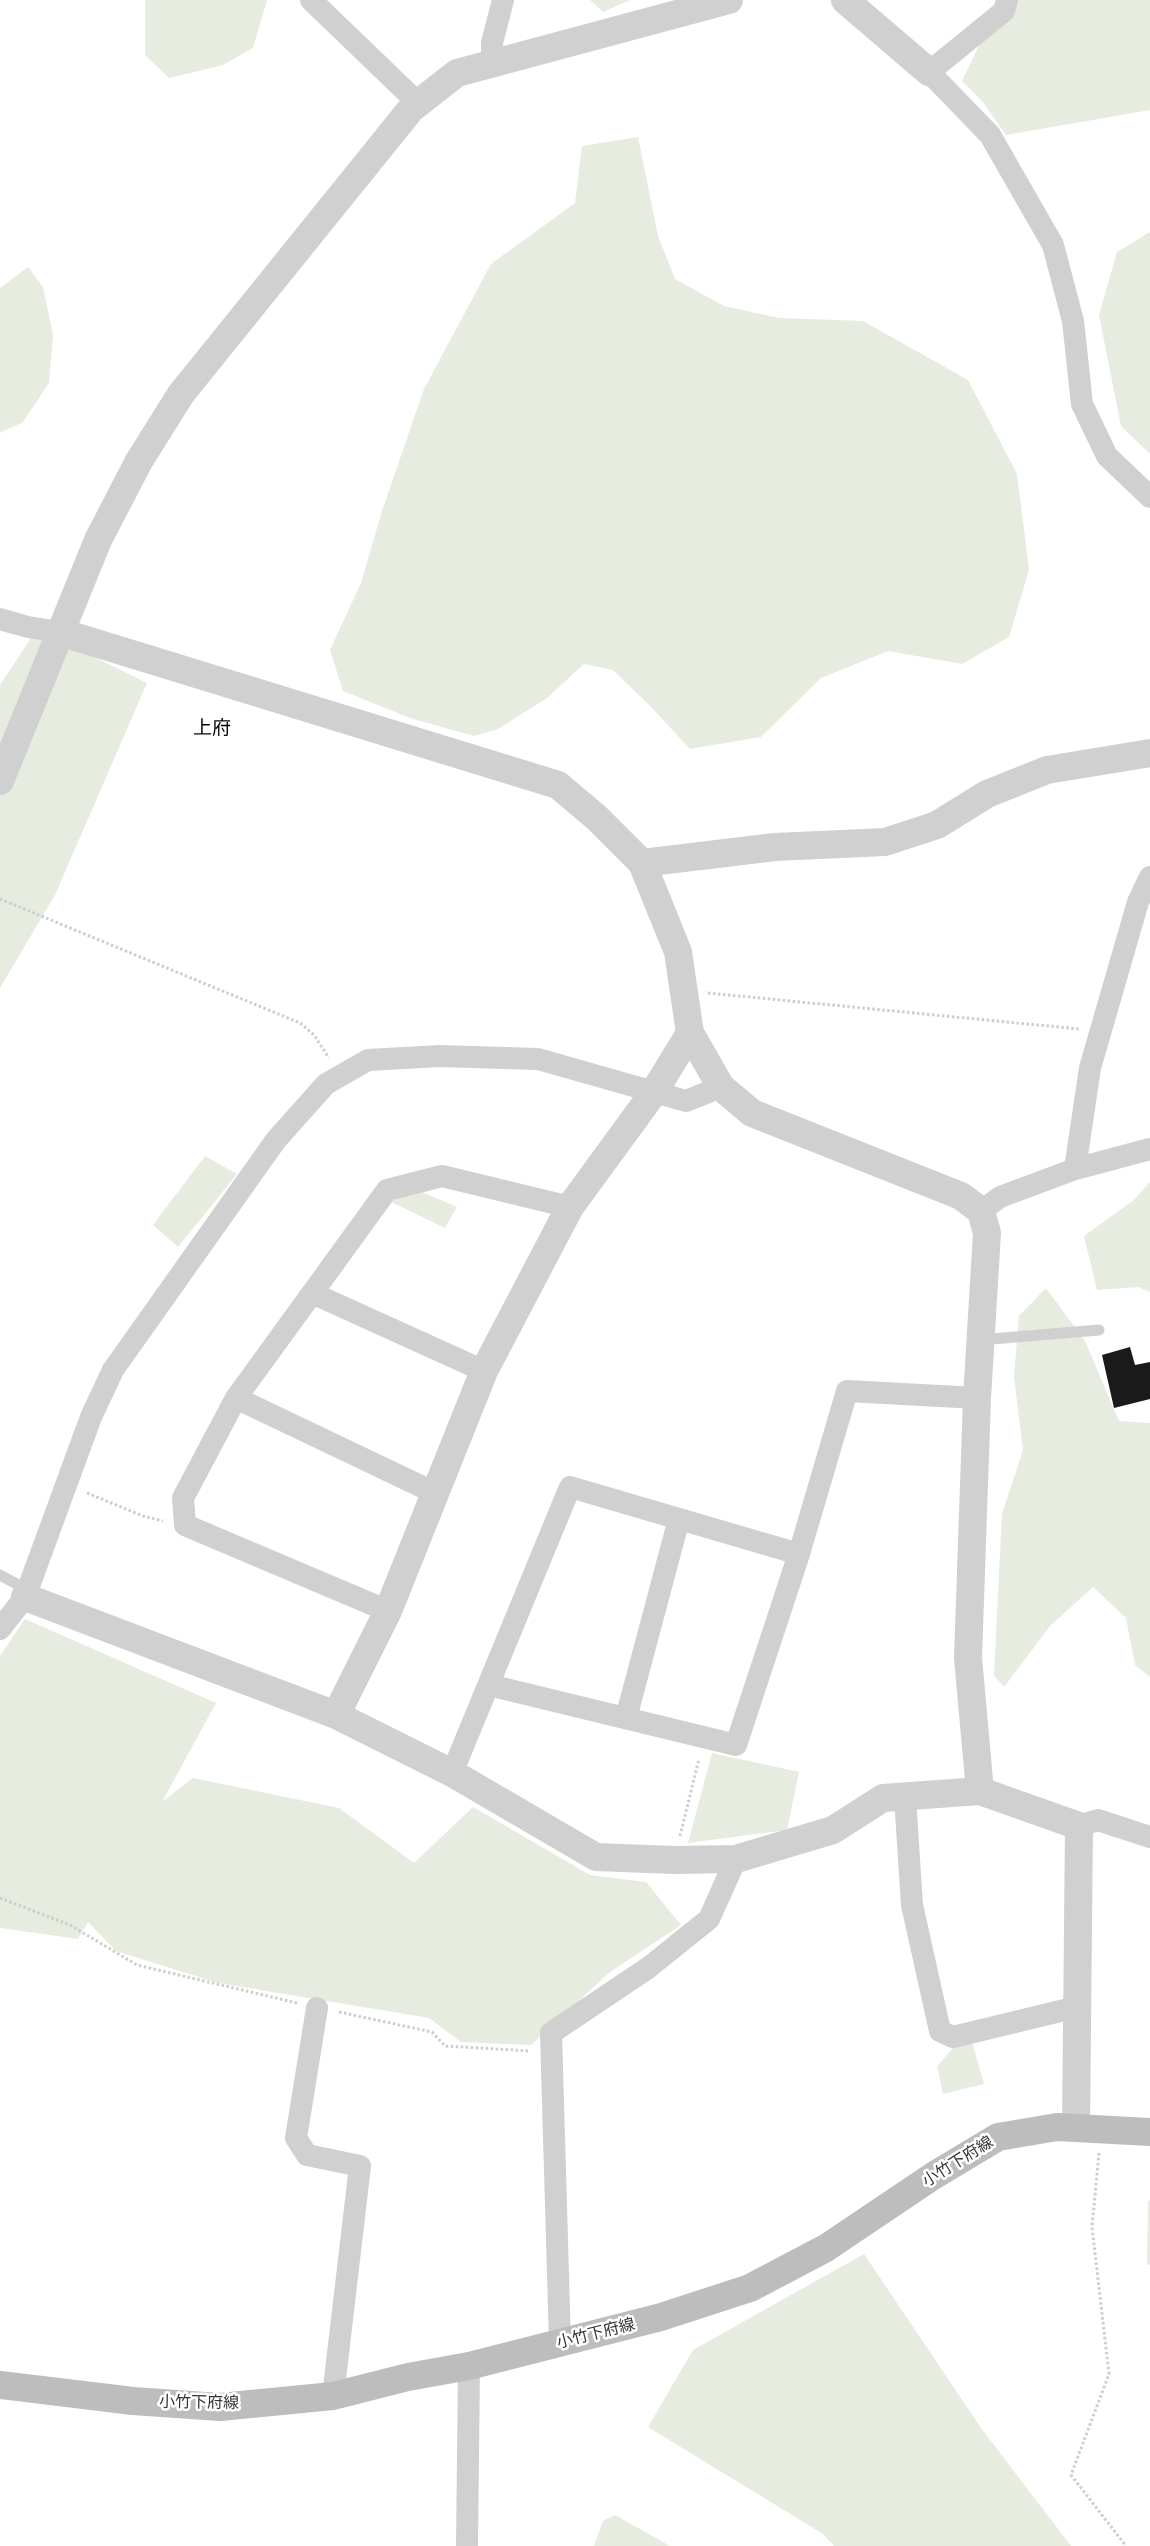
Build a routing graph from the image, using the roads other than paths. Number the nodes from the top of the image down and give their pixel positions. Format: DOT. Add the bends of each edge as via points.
graph roads {
  1 [pos="311,0"];
  2 [pos="502,0"];
  3 [pos="729,0"];
  4 [pos="845,0"];
  5 [pos="1006,0"];
  6 [pos="492,64"];
  7 [pos="929,72"];
  8 [pos="418,103"];
  9 [pos="1150,497"];
  10 [pos="0,619"];
  11 [pos="60,632"];
  12 [pos="1150,753"];
  13 [pos="0,781"];
  14 [pos="642,863"];
  15 [pos="1150,877"];
  16 [pos="690,1033"];
  17 [pos="721,1087"];
  18 [pos="654,1092"];
  19 [pos="1150,1149"];
  20 [pos="1075,1169"];
  21 [pos="570,1207"];
  22 [pos="981,1211"];
  23 [pos="312,1293"];
  24 [pos="1099,1330"];
  25 [pos="980,1340"];
  26 [pos="484,1371"];
  27 [pos="236,1398"];
  28 [pos="977,1398"];
  29 [pos="435,1493"];
  30 [pos="679,1519"];
  31 [pos="799,1554"];
  32 [pos="0,1575"];
  33 [pos="26,1593"];
  34 [pos="388,1611"];
  35 [pos="0,1629"];
  36 [pos="489,1685"];
  37 [pos="336,1715"];
  38 [pos="626,1718"];
  39 [pos="452,1773"];
  40 [pos="980,1791"];
  41 [pos="905,1797"];
  42 [pos="1079,1826"];
  43 [pos="1150,1837"];
  44 [pos="736,1858"];
  45 [pos="1077,2007"];
  46 [pos="316,2008"];
  47 [pos="1089,2129"];
  48 [pos="1150,2132"];
  49 [pos="560,2343"];
  50 [pos="470,2366"];
  51 [pos="0,2385"];
  52 [pos="333,2396"];
  53 [pos="467,2546"];
  1 -- 8 [label="street"];
  2 -- 6 [label="street" via="492,43"];
  3 -- 6 [label="street"];
  4 -- 7 [label="street"];
  5 -- 7 [label="street" via="1004,11"];
  6 -- 8 [label="street" via="457,73"];
  7 -- 9 [label="street" via="990,135 1053,245 1073,321 1082,404 1107,456"];
  8 -- 11 [label="street" via="347,186 181,394 139,461 98,540"];
  10 -- 11 [label="street"];
  11 -- 13 [label="street"];
  11 -- 14 [label="street" via="558,785"];
  12 -- 14 [label="street" via="1047,770 986,794 937,825 885,842 775,847"];
  14 -- 16 [label="street" via="678,952"];
  15 -- 20 [label="street" via="1138,902 1090,1068"];
  16 -- 17 [label="street"];
  16 -- 18 [label="street"];
  17 -- 18 [label="street" via="686,1101"];
  17 -- 22 [label="street" via="752,1112 961,1196"];
  18 -- 21 [label="street"];
  18 -- 33 [label="street" via="538,1059 440,1056 368,1060 326,1084 276,1140 113,1370 91,1417"];
  19 -- 20 [label="street"];
  20 -- 22 [label="street" via="1000,1197"];
  21 -- 23 [label="street" via="442,1176 387,1190"];
  21 -- 26 [label="street"];
  22 -- 25 [label="street" via="987,1233"];
  23 -- 26 [label="street"];
  23 -- 27 [label="street"];
  24 -- 25 [label="lane"];
  25 -- 28 [label="street"];
  26 -- 29 [label="street"];
  27 -- 29 [label="street"];
  27 -- 34 [label="street" via="183,1498 186,1525"];
  28 -- 31 [label="street" via="847,1391"];
  28 -- 40 [label="street" via="968,1658"];
  29 -- 34 [label="street"];
  30 -- 31 [label="street"];
  30 -- 36 [label="street" via="570,1487"];
  30 -- 38 [label="street"];
  31 -- 38 [label="street" via="736,1745"];
  32 -- 33 [label="lane"];
  33 -- 35 [label="street"];
  33 -- 37 [label="street"];
  34 -- 37 [label="street"];
  36 -- 38 [label="street"];
  36 -- 39 [label="street"];
  37 -- 39 [label="street"];
  39 -- 44 [label="street" via="596,1857"];
  40 -- 41 [label="street"];
  40 -- 42 [label="street"];
  41 -- 44 [label="street" via="883,1798 833,1830"];
  41 -- 45 [label="street" via="912,1905 940,2031 953,2037"];
  42 -- 43 [label="street" via="1098,1820"];
  42 -- 45 [label="street"];
  44 -- 49 [label="street" via="709,1918 648,1968 551,2033"];
  45 -- 47 [label="street"];
  46 -- 52 [label="street" via="296,2138 307,2155 360,2166"];
  47 -- 48 [label="main road, 小竹下府線"];
  47 -- 49 [label="main road, 小竹下府線" via="1057,2127 998,2137 826,2248 750,2288 661,2317"];
  49 -- 50 [label="main road, 小竹下府線"];
  50 -- 52 [label="main road, 小竹下府線" via="408,2377"];
  50 -- 53 [label="street"];
  51 -- 52 [label="main road, 小竹下府線" via="133,2401 220,2407"];
}
